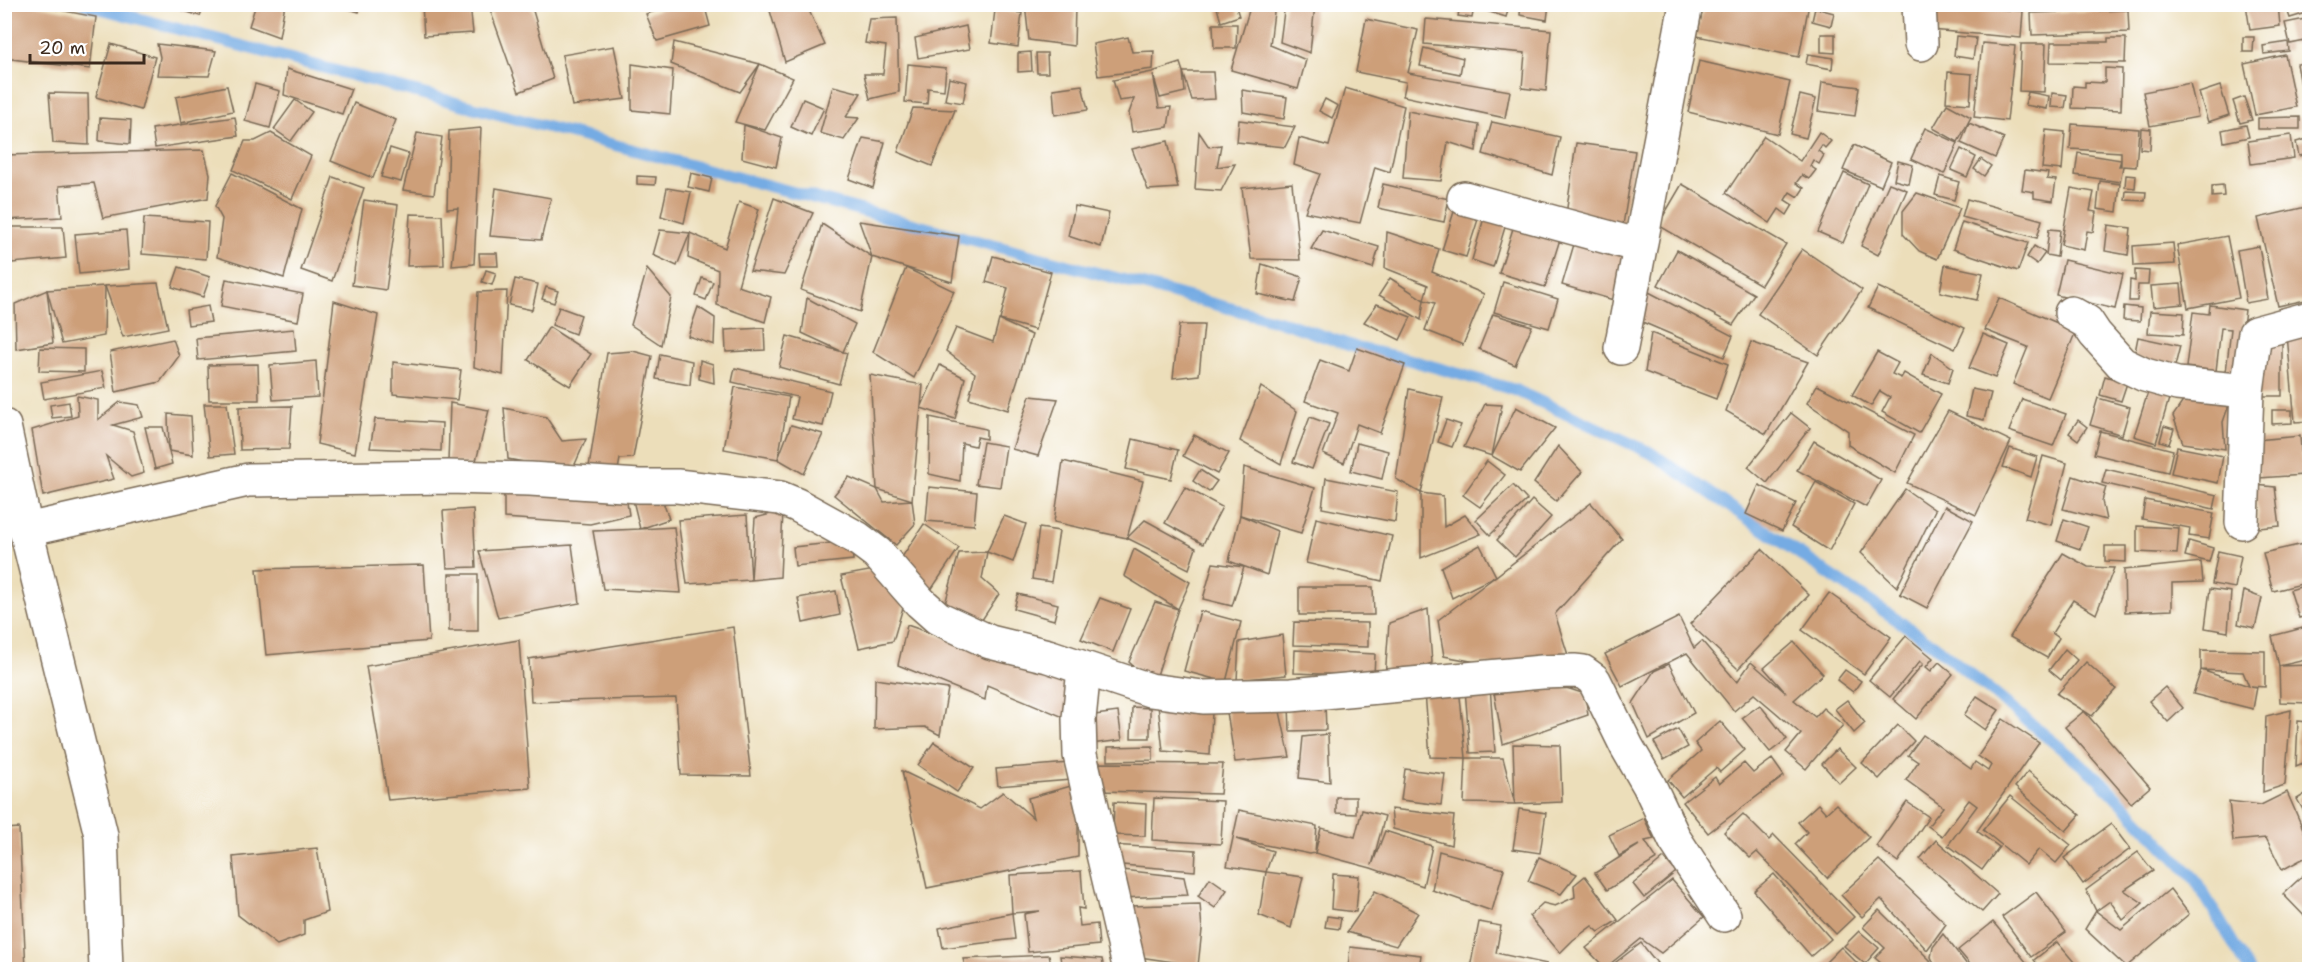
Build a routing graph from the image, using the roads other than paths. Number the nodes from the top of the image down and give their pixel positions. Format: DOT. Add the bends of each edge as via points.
graph roads {
  1 [pos="1686,4"];
  2 [pos="1919,4"];
  3 [pos="1921,44"];
  4 [pos="1464,198"];
  5 [pos="1640,246"];
  6 [pos="2071,313"];
  7 [pos="2310,318"];
  8 [pos="1621,348"];
  9 [pos="2247,391"];
  10 [pos="4,426"];
  11 [pos="2242,522"];
  12 [pos="26,530"];
  13 [pos="1084,669"];
  14 [pos="1724,915"];
  15 [pos="106,969"];
  16 [pos="1130,969"];
  1 -- 5 [label="street"];
  2 -- 3 [label="street"];
  4 -- 5 [label="street"];
  5 -- 8 [label="street"];
  6 -- 9 [label="street" via="2086,321 2122,364 2145,375 2177,384"];
  7 -- 9 [label="street" via="2255,333"];
  9 -- 11 [label="street"];
  10 -- 12 [label="street"];
  12 -- 13 [label="street" via="248,480 530,479 677,486 780,498 857,538 877,553 938,618 990,642"];
  12 -- 15 [label="street" via="101,835"];
  13 -- 14 [label="street" via="1150,690 1203,697 1291,696 1542,672 1583,672 1594,680 1675,840"];
  13 -- 16 [label="street" via="1078,719 1080,755"];
}
